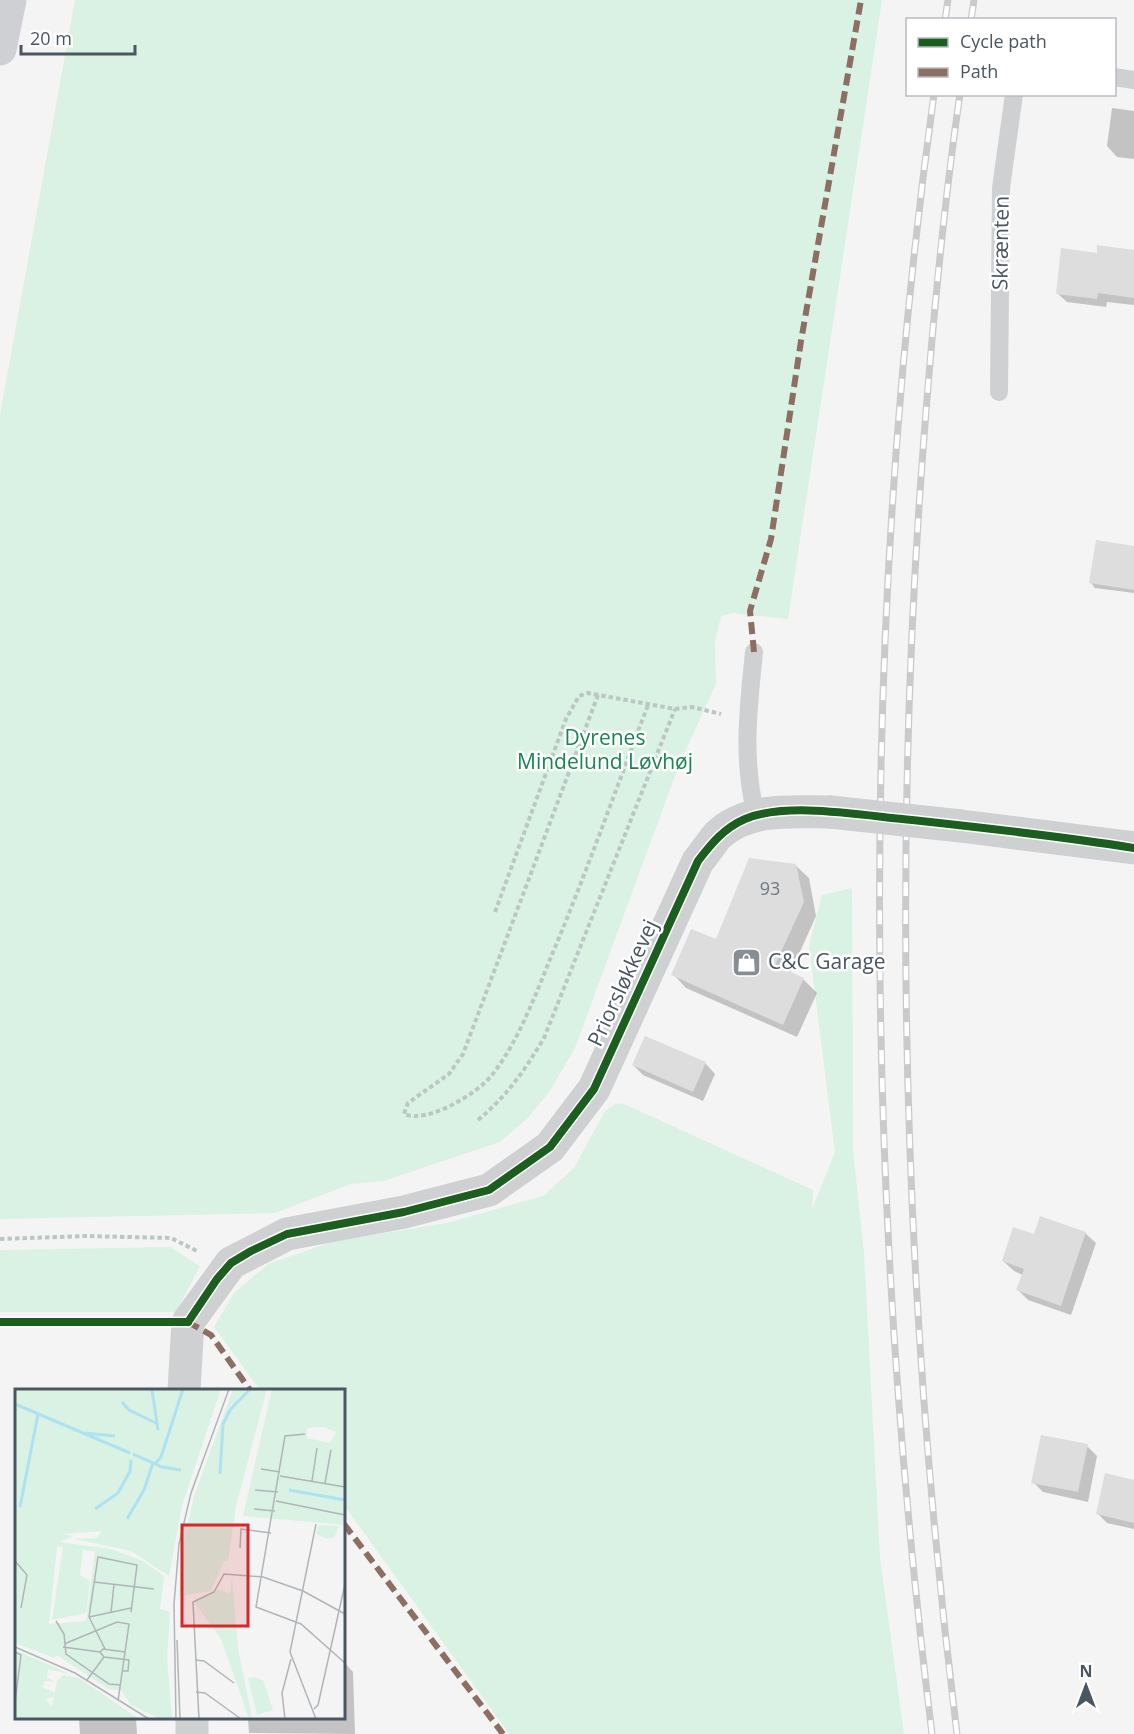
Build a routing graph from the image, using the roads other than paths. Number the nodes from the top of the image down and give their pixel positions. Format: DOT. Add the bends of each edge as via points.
graph roads {
  1 [pos="10,0"];
  2 [pos="0,49"];
  3 [pos="1116,77"];
  4 [pos="1134,80"];
  5 [pos="1014,96"];
  6 [pos="999,392"];
  7 [pos="754,652"];
  8 [pos="756,816"];
  9 [pos="1134,848"];
  10 [pos="184,1389"];
  1 -- 2 [label="main road"];
  3 -- 4 [label="lane"];
  5 -- 6 [label="lane, Skrænten" via="1001,188"];
  7 -- 8 [label="lane" via="746,767"];
  8 -- 9 [label="street, Priorsløkkevej, bridge" via="773,812 830,812"];
  8 -- 10 [label="street, Priorsløkkevej" via="719,834 698,861 594,1089 550,1147 489,1190 404,1212 287,1234 231,1263 188,1322"];
}
